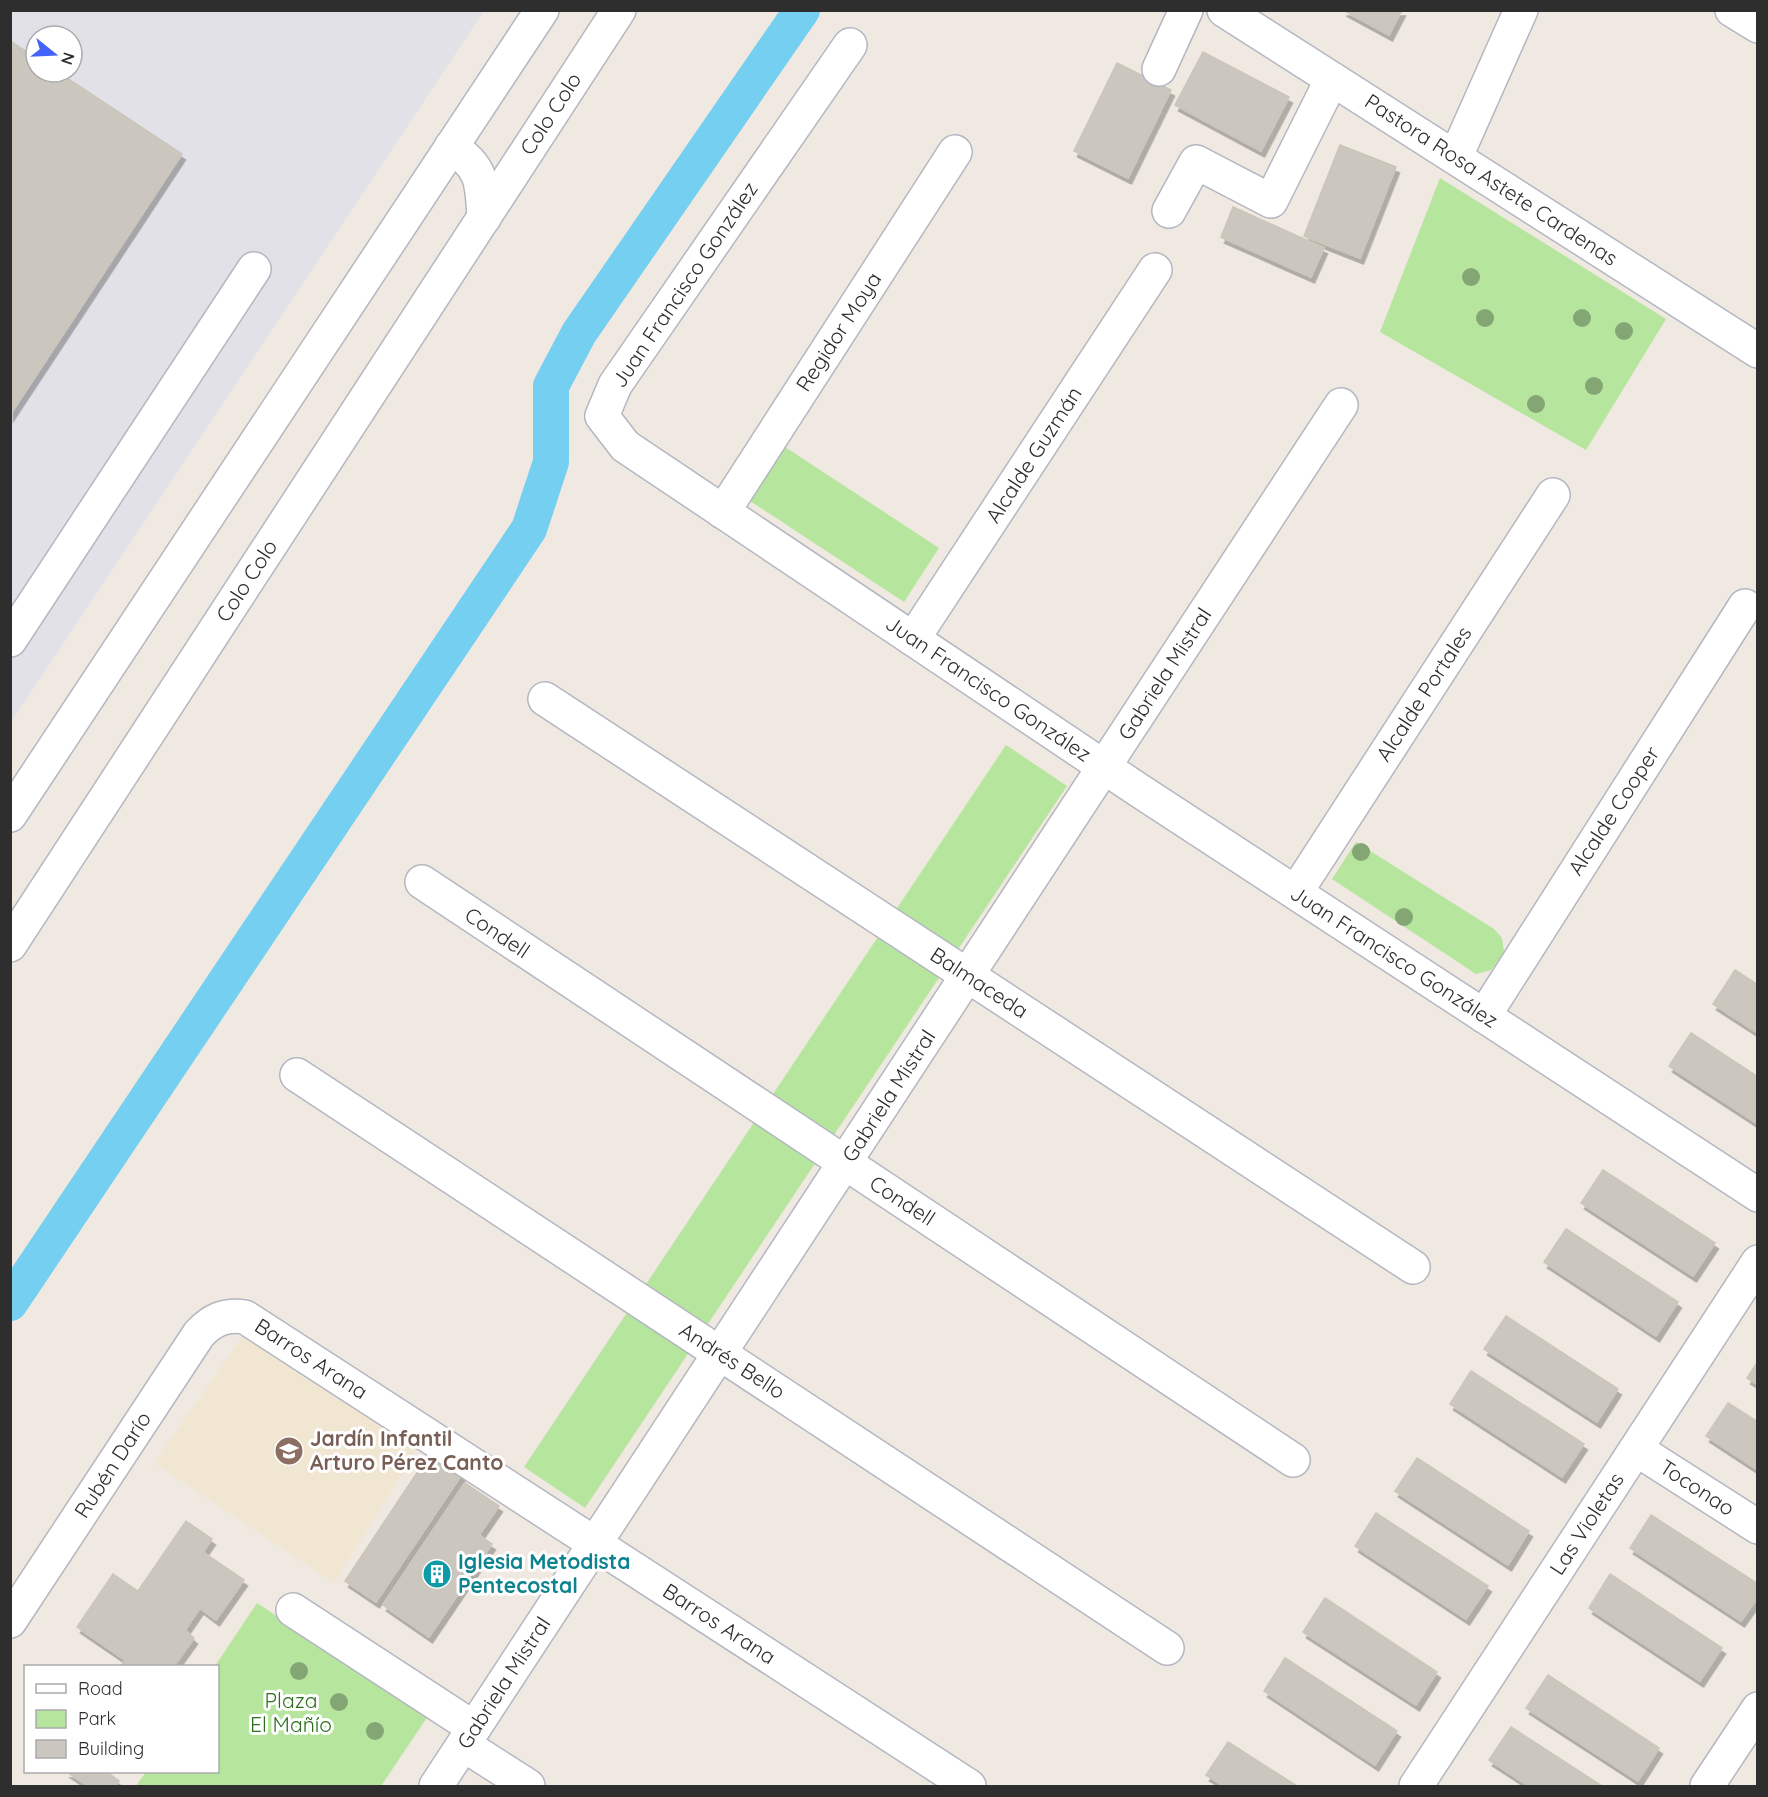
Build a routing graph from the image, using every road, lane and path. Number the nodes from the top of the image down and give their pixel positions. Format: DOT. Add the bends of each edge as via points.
graph roads {
  1 [pos="542,10"];
  2 [pos="619,10"];
  3 [pos="1186,10"];
  4 [pos="1521,10"];
  5 [pos="1732,10"];
  6 [pos="1236,14"];
  7 [pos="1758,26"];
  8 [pos="850,45"];
  9 [pos="1159,69"];
  10 [pos="1332,79"];
  11 [pos="451,147"];
  12 [pos="955,152"];
  13 [pos="1456,156"];
  14 [pos="1169,211"];
  15 [pos="484,218"];
  16 [pos="254,269"];
  17 [pos="1155,270"];
  18 [pos="1758,351"];
  19 [pos="1341,405"];
  20 [pos="1553,495"];
  21 [pos="723,512"];
  22 [pos="1745,606"];
  23 [pos="913,639"];
  24 [pos="10,640"];
  25 [pos="545,699"];
  26 [pos="1104,767"];
  27 [pos="10,815"];
  28 [pos="422,882"];
  29 [pos="1296,892"];
  30 [pos="10,945"];
  31 [pos="968,975"];
  32 [pos="1484,1016"];
  33 [pos="297,1075"];
  34 [pos="845,1163"];
  35 [pos="1758,1195"];
  36 [pos="1758,1262"];
  37 [pos="1413,1267"];
  38 [pos="223,1317"];
  39 [pos="720,1353"];
  40 [pos="1636,1449"];
  41 [pos="1293,1460"];
  42 [pos="1758,1527"];
  43 [pos="595,1544"];
  44 [pos="293,1611"];
  45 [pos="10,1622"];
  46 [pos="1167,1647"];
  47 [pos="1758,1709"];
  48 [pos="469,1736"];
  49 [pos="436,1786"];
  50 [pos="528,1786"];
  51 [pos="969,1786"];
  52 [pos="1416,1786"];
  53 [pos="1707,1786"];
  1 -- 11 [label="street"];
  2 -- 15 [label="street, Colo Colo"];
  3 -- 9 [label="street"];
  4 -- 13 [label="street"];
  5 -- 7 [label="street"];
  6 -- 10 [label="street, Pastora Rosa Astete Cardenas"];
  8 -- 21 [label="street, Juan Francisco González" via="615,385 602,416 625,446"];
  10 -- 13 [label="street, Pastora Rosa Astete Cardenas"];
  10 -- 14 [label="street" via="1272,201 1196,162"];
  11 -- 15 [label="street" via="480,174"];
  11 -- 27 [label="street"];
  12 -- 21 [label="street, Regidor Moya"];
  13 -- 18 [label="street, Pastora Rosa Astete Cardenas"];
  15 -- 30 [label="street, Colo Colo"];
  16 -- 24 [label="street"];
  17 -- 23 [label="street, Alcalde Guzmán"];
  19 -- 26 [label="street, Gabriela Mistral"];
  20 -- 29 [label="street, Alcalde Portales"];
  21 -- 23 [label="street, Juan Francisco González"];
  22 -- 32 [label="street, Alcalde Cooper"];
  23 -- 26 [label="street, Juan Francisco González"];
  25 -- 31 [label="street, Balmaceda"];
  26 -- 29 [label="street, Juan Francisco González"];
  26 -- 31 [label="street, Gabriela Mistral"];
  28 -- 34 [label="street, Condell"];
  29 -- 32 [label="street, Juan Francisco González"];
  31 -- 34 [label="street, Gabriela Mistral"];
  31 -- 37 [label="street, Balmaceda"];
  32 -- 35 [label="street, Juan Francisco González"];
  33 -- 39 [label="street, Andrés Bello"];
  34 -- 39 [label="street, Gabriela Mistral"];
  34 -- 41 [label="street, Condell"];
  36 -- 40 [label="street, Las Violetas"];
  38 -- 43 [label="street, Barros Arana" via="255,1321"];
  38 -- 45 [label="street, Rubén Darío" via="199,1335"];
  39 -- 43 [label="street, Gabriela Mistral"];
  39 -- 46 [label="street, Andrés Bello"];
  40 -- 42 [label="street, Toconao"];
  40 -- 52 [label="street, Las Violetas"];
  43 -- 48 [label="street, Gabriela Mistral"];
  43 -- 51 [label="street, Barros Arana"];
  44 -- 48 [label="street"];
  47 -- 53 [label="street"];
  48 -- 49 [label="street, Gabriela Mistral"];
  48 -- 50 [label="street"];
}
